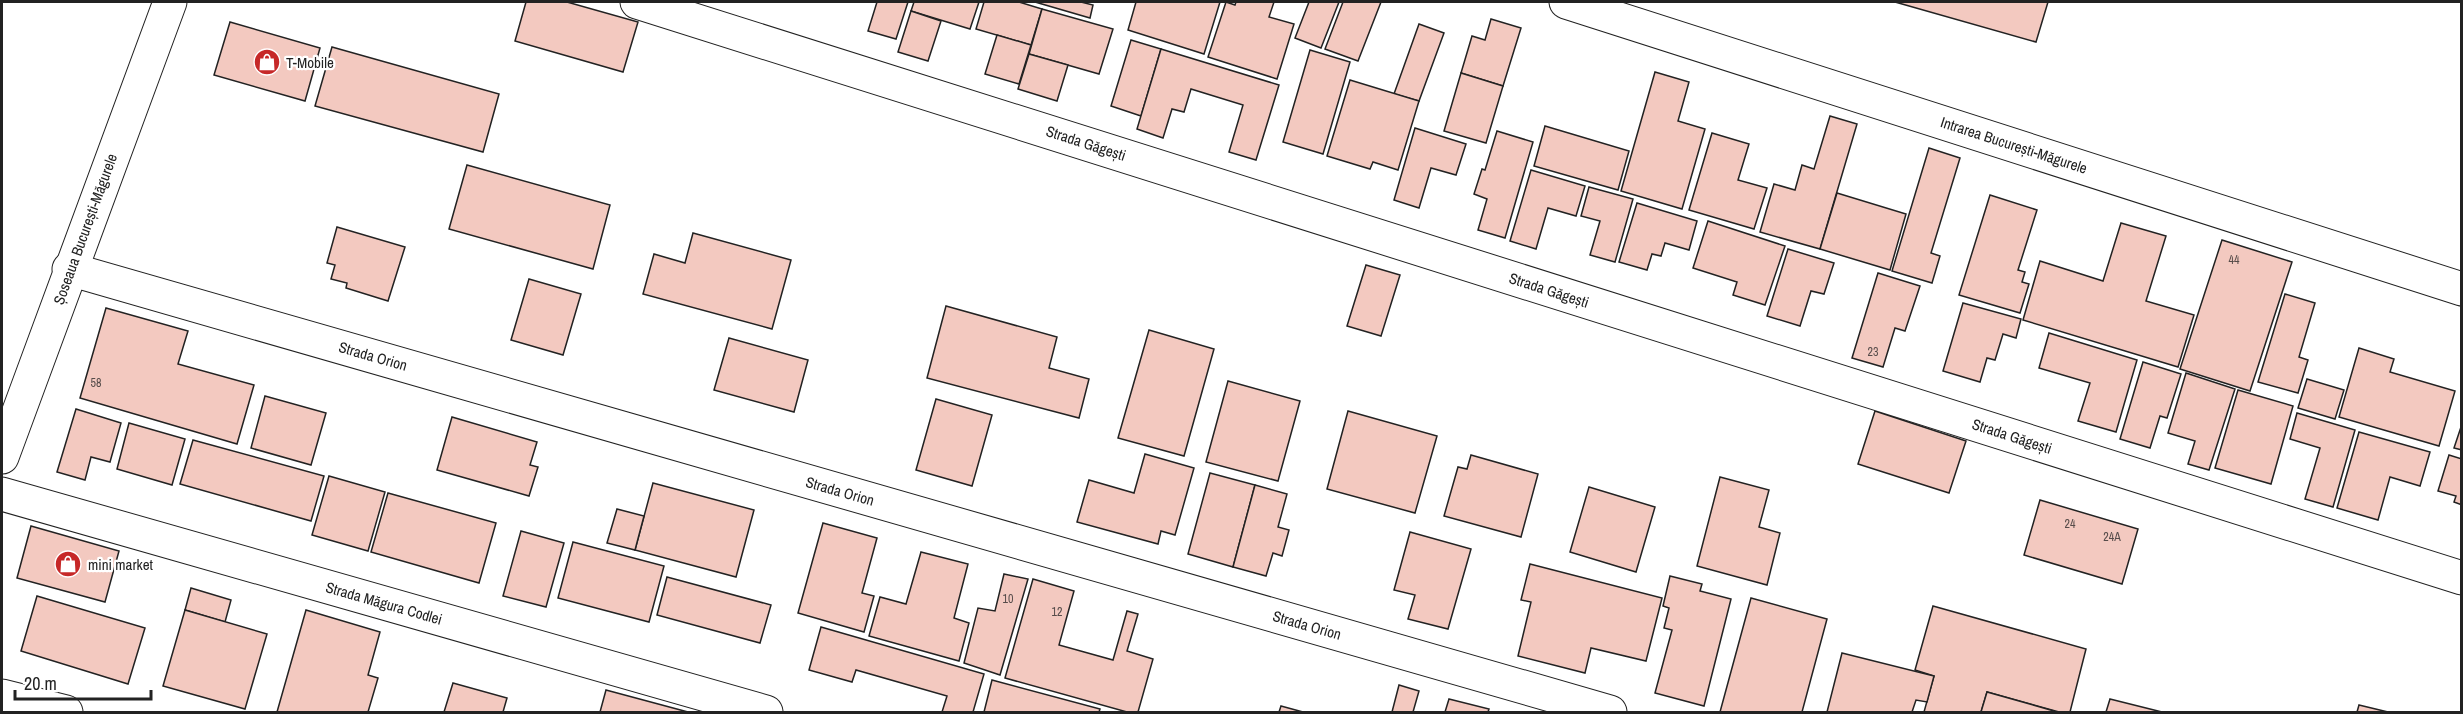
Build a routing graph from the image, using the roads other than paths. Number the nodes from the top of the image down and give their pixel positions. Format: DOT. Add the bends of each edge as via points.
graph roads {
  1 [pos="170,2"];
  2 [pos="636,2"];
  3 [pos="1566,2"];
  4 [pos="69,269"];
  5 [pos="2462,289"];
  6 [pos="2,457"];
  7 [pos="2,494"];
  8 [pos="2462,578"];
  9 [pos="2,696"];
  10 [pos="66,712"];
  11 [pos="766,712"];
  12 [pos="1610,712"];
  1 -- 4 [label="street, Șoseaua București-Măgurele"];
  2 -- 8 [label="street, Strada Găgești"];
  3 -- 5 [label="street, Intrarea București-Măgurele"];
  4 -- 6 [label="street, Șoseaua București-Măgurele"];
  4 -- 12 [label="street, Strada Orion"];
  7 -- 11 [label="street, Strada Măgura Codlei"];
  9 -- 10 [label="street"];
}
